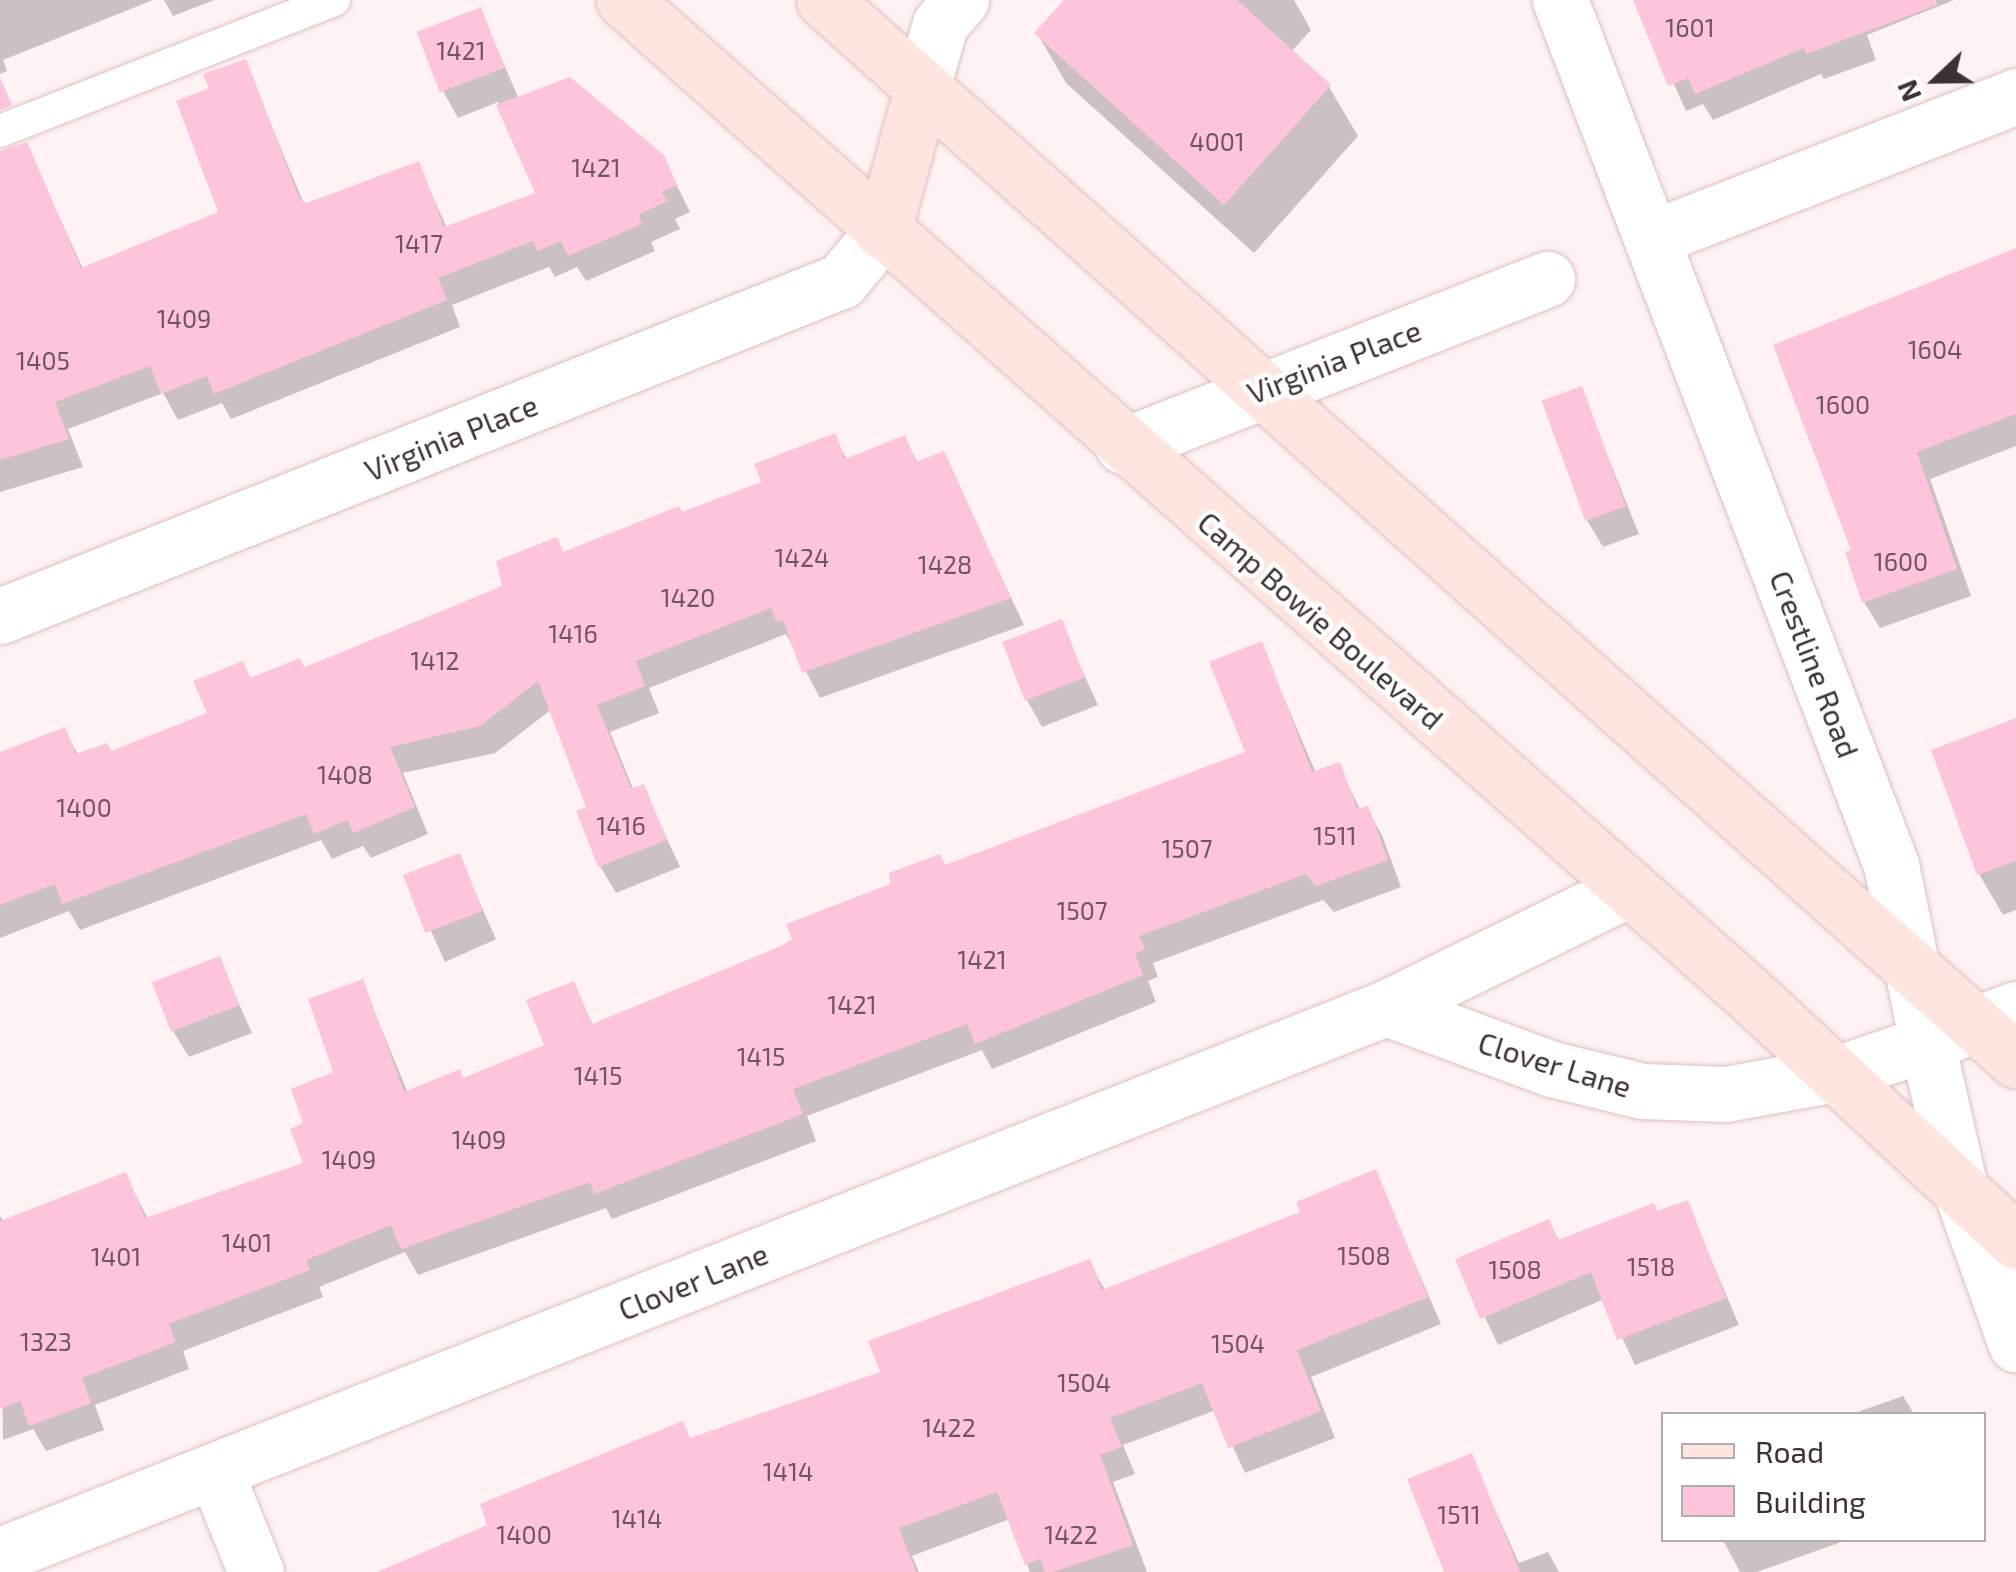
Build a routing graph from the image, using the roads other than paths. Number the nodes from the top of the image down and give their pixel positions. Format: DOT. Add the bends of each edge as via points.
graph roads {
  1 [pos="334,0"];
  2 [pos="624,0"];
  3 [pos="824,0"];
  4 [pos="962,0"];
  5 [pos="1560,0"];
  6 [pos="922,88"];
  7 [pos="2016,96"];
  8 [pos="0,131"];
  9 [pos="883,230"];
  10 [pos="1655,237"];
  11 [pos="1548,279"];
  12 [pos="1260,389"];
  13 [pos="1122,446"];
  14 [pos="0,616"];
  15 [pos="1627,890"];
  16 [pos="1912,966"];
  17 [pos="1386,1008"];
  18 [pos="1973,1025"];
  19 [pos="2016,1060"];
  20 [pos="1836,1074"];
  21 [pos="1960,1188"];
  22 [pos="2016,1240"];
  23 [pos="2016,1344"];
  24 [pos="215,1470"];
  25 [pos="0,1555"];
  26 [pos="256,1572"];
  1 -- 8 [label="lane"];
  2 -- 9 [label="main road, Camp Bowie Boulevard"];
  3 -- 6 [label="main road"];
  4 -- 6 [label="street" via="940,24"];
  5 -- 10 [label="street, Crestline Road"];
  6 -- 9 [label="main road"];
  6 -- 12 [label="main road"];
  7 -- 10 [label="street"];
  9 -- 13 [label="main road, Camp Bowie Boulevard"];
  9 -- 14 [label="street, Virginia Place" via="841,282"];
  10 -- 16 [label="street, Crestline Road" via="1891,865"];
  11 -- 12 [label="street, Virginia Place"];
  12 -- 13 [label="street, Virginia Place"];
  12 -- 16 [label="main road"];
  13 -- 15 [label="main road, Camp Bowie Boulevard"];
  15 -- 17 [label="street, Clover Lane"];
  15 -- 20 [label="main road, Camp Bowie Boulevard"];
  16 -- 18 [label="main road"];
  17 -- 20 [label="street, Clover Lane" via="1552,1069 1642,1091 1725,1094"];
  17 -- 24 [label="street, Clover Lane"];
  18 -- 19 [label="main road"];
  18 -- 20 [label="street, Clover Lane"];
  18 -- 21 [label="street"];
  20 -- 21 [label="main road, Camp Bowie Boulevard"];
  21 -- 22 [label="main road, Camp Bowie Boulevard"];
  21 -- 23 [label="street"];
  24 -- 25 [label="street, Clover Lane"];
  24 -- 26 [label="street"];
}
